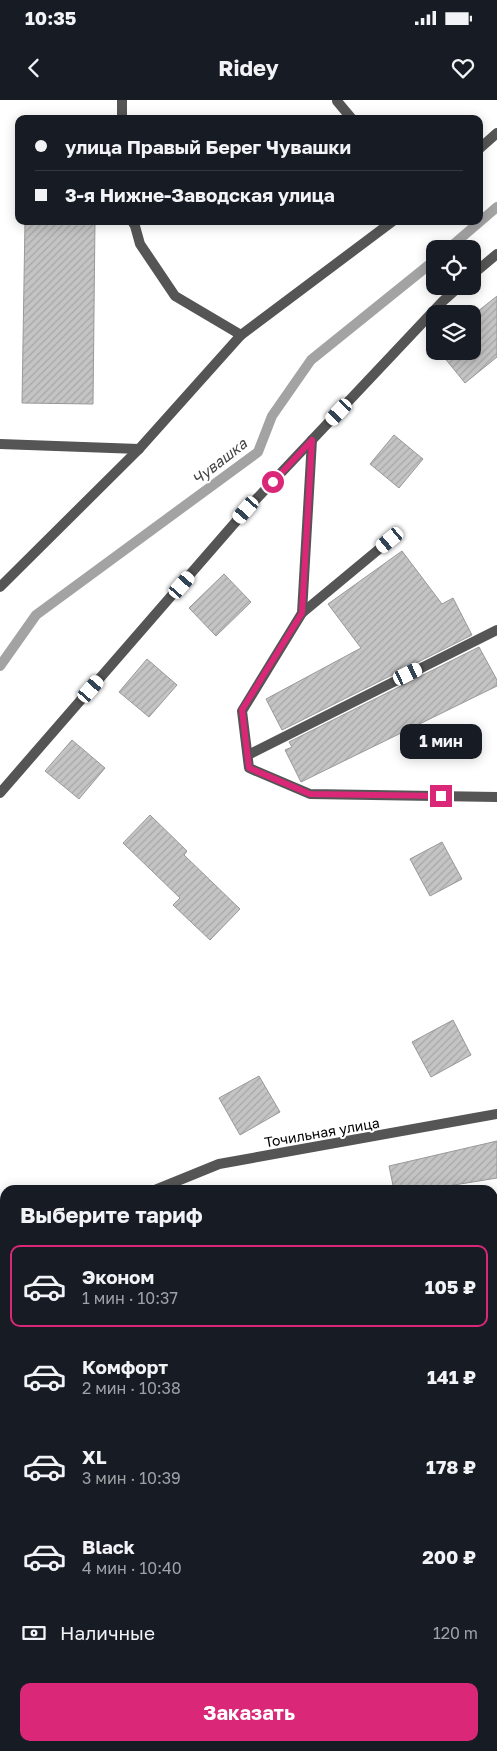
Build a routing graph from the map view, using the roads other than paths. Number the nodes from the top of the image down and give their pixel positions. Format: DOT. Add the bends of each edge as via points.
graph roads {
  1 [pos="122,100"];
  2 [pos="337,100"];
  3 [pos="122,115"];
  4 [pos="349,115"];
  5 [pos="497,134"];
  6 [pos="483,146"];
  7 [pos="134,225"];
  8 [pos="388,225"];
  9 [pos="497,254"];
  10 [pos="481,267"];
  11 [pos="450,295"];
  12 [pos="241,335"];
  13 [pos="312,440"];
  14 [pos="0,444"];
  15 [pos="139,449"];
  16 [pos="390,540"];
  17 [pos="0,587"];
  18 [pos="302,613"];
  19 [pos="497,630"];
  20 [pos="248,755"];
  21 [pos="0,794"];
  22 [pos="497,797"];
  23 [pos="497,1114"];
  24 [pos="167,1185"];
  1 -- 3 [label="street"];
  2 -- 4 [label="street"];
  5 -- 6 [label="street"];
  7 -- 12 [label="street" via="140,244 175,296"];
  8 -- 12 [label="street"];
  9 -- 10 [label="street"];
  11 -- 13 [label="street"];
  12 -- 15 [label="street"];
  13 -- 18 [label="street"];
  13 -- 21 [label="street" via="246,510"];
  14 -- 15 [label="street"];
  15 -- 17 [label="street"];
  16 -- 18 [label="street"];
  18 -- 20 [label="street" via="242,710"];
  19 -- 20 [label="street"];
  20 -- 22 [label="street" via="249,768 310,794"];
  23 -- 24 [label="street, Точильная улица" via="219,1164"];
}
